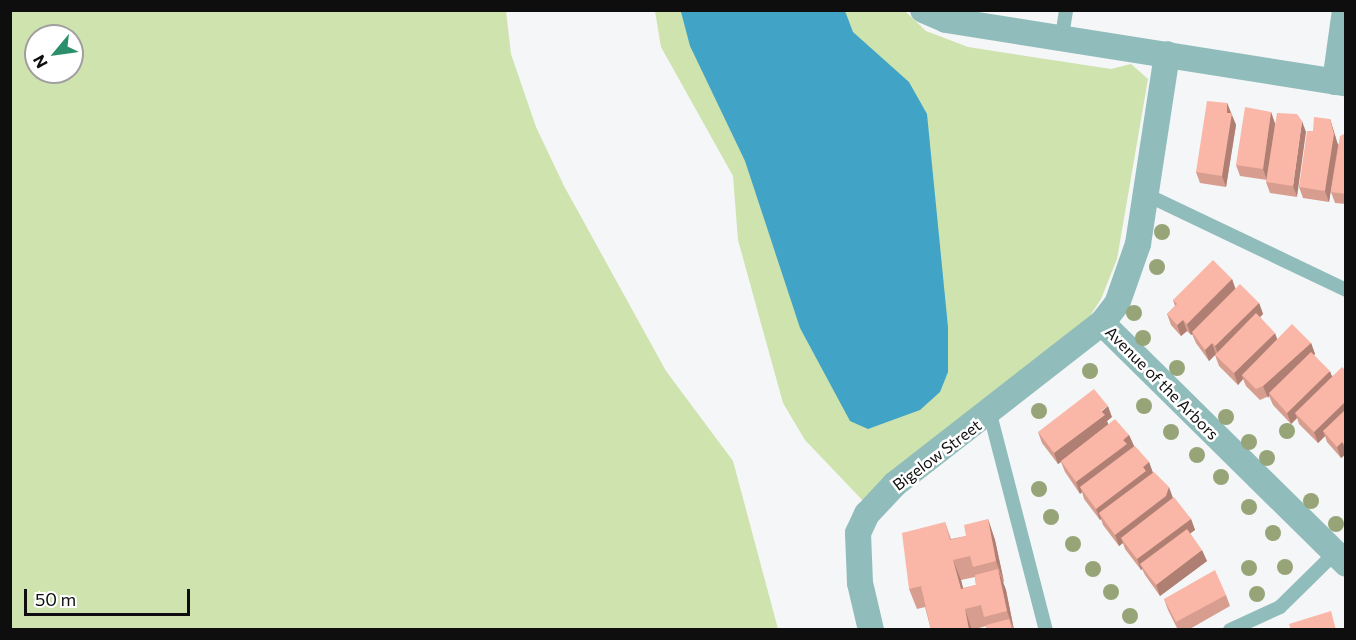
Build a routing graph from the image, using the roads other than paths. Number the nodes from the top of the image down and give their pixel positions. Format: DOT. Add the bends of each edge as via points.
graph roads {
  1 [pos="923,10"];
  2 [pos="1066,10"];
  3 [pos="1345,10"];
  4 [pos="1062,36"];
  5 [pos="1167,54"];
  6 [pos="1340,82"];
  7 [pos="1145,194"];
  8 [pos="1346,290"];
  9 [pos="1102,323"];
  10 [pos="990,414"];
  11 [pos="1340,559"];
  12 [pos="871,630"];
  13 [pos="1046,630"];
  14 [pos="1230,630"];
  1 -- 4 [label="street" via="946,20"];
  2 -- 4 [label="lane"];
  3 -- 6 [label="street"];
  4 -- 5 [label="street"];
  5 -- 6 [label="street"];
  5 -- 7 [label="street, Avenue of the Arbors"];
  7 -- 8 [label="lane"];
  7 -- 9 [label="street, Avenue of the Arbors" via="1130,275"];
  9 -- 10 [label="street, Bigelow Street"];
  9 -- 11 [label="street, Avenue of the Arbors"];
  10 -- 12 [label="street, Bigelow Street" via="895,484 867,513 858,533 860,583"];
  10 -- 13 [label="lane"];
  11 -- 14 [label="lane" via="1280,607"];
}
